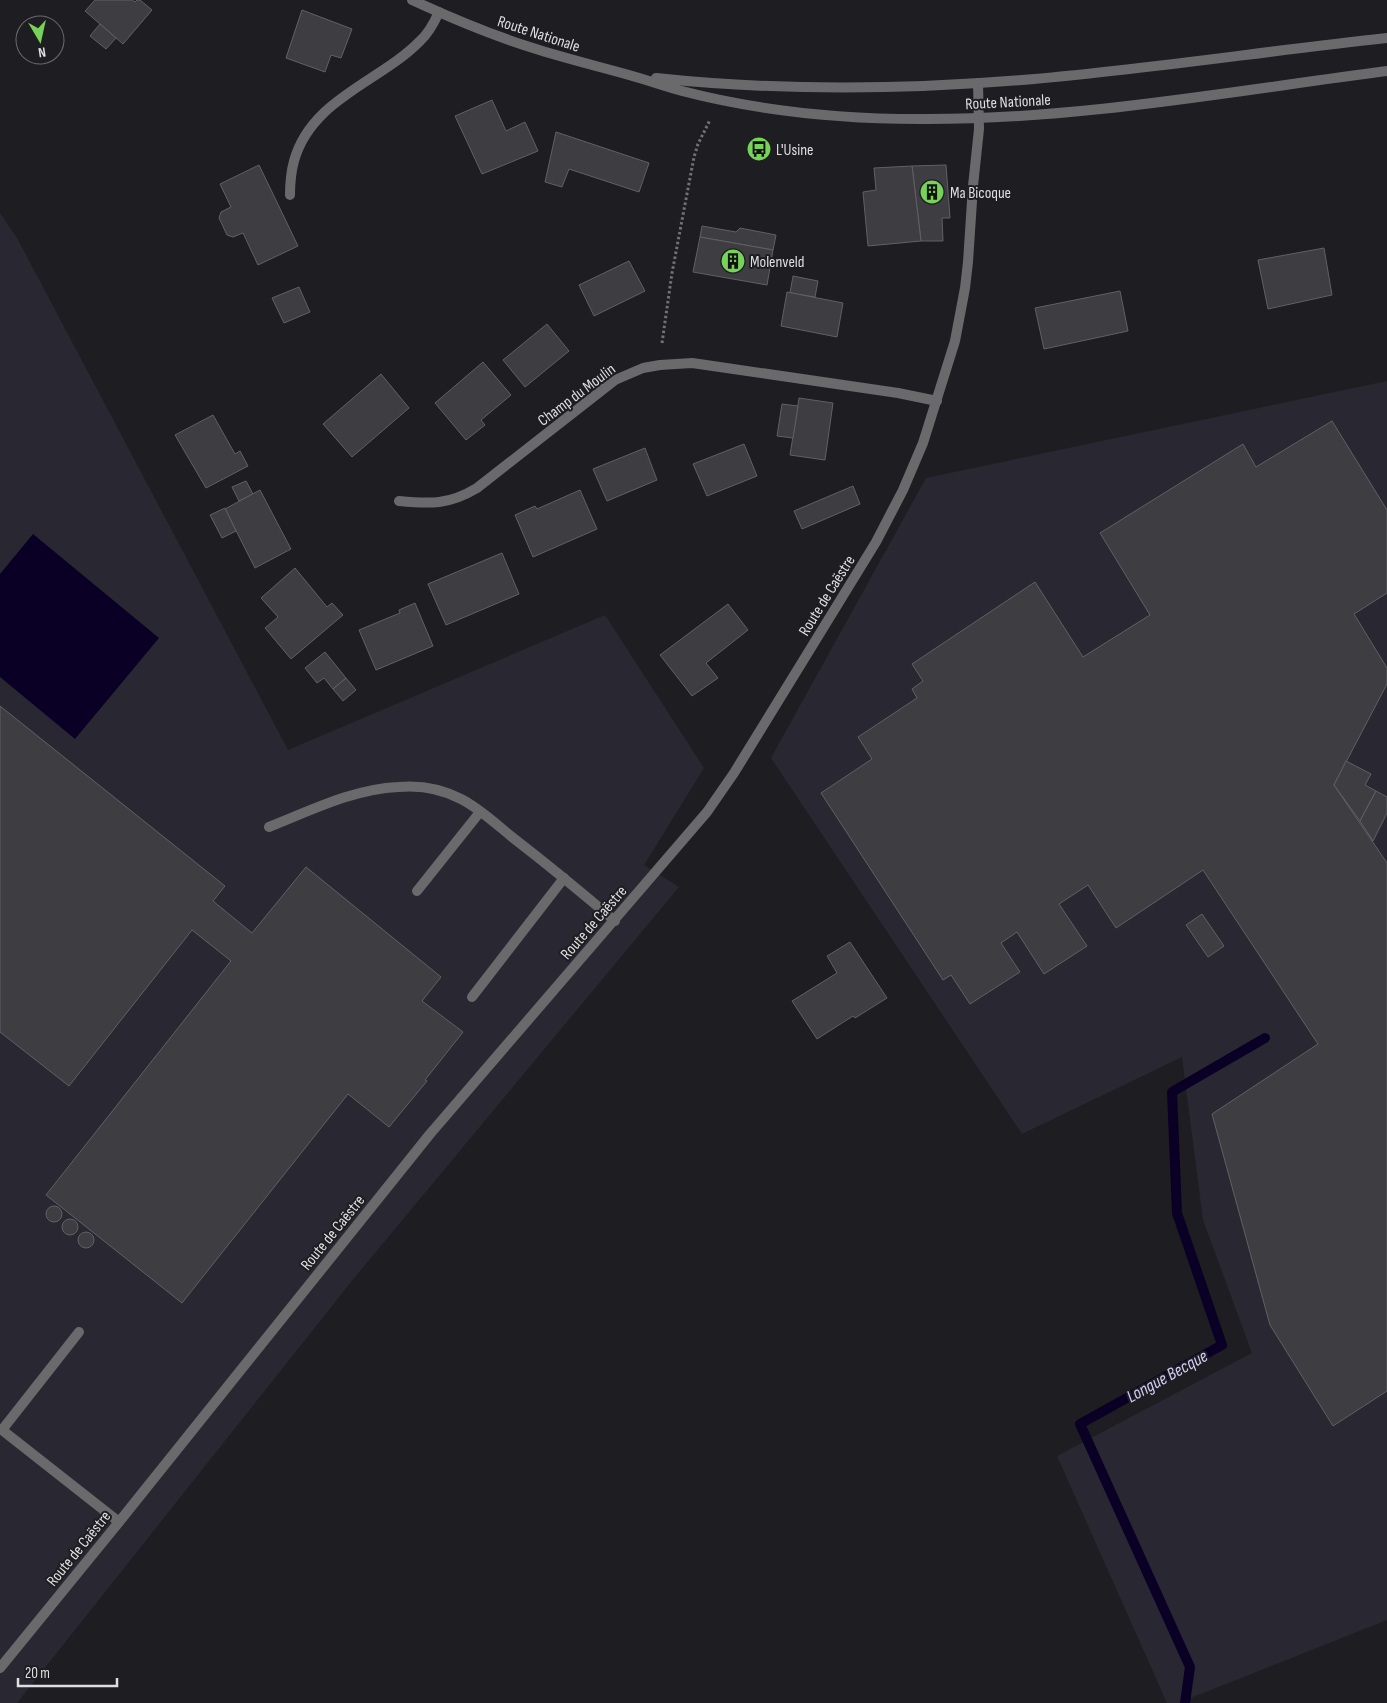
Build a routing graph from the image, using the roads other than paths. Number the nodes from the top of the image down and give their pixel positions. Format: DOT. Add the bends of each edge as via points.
graph roads {
  1 [pos="412,0"];
  2 [pos="439,12"];
  3 [pos="1387,38"];
  4 [pos="1387,71"];
  5 [pos="632,76"];
  6 [pos="978,83"];
  7 [pos="980,118"];
  8 [pos="290,195"];
  9 [pos="937,401"];
  10 [pos="399,501"];
  11 [pos="480,812"];
  12 [pos="269,827"];
  13 [pos="564,878"];
  14 [pos="417,891"];
  15 [pos="615,921"];
  16 [pos="472,997"];
  17 [pos="78,1332"];
  18 [pos="120,1522"];
  19 [pos="0,1668"];
  1 -- 2 [label="street, Route Nationale"];
  2 -- 5 [label="street, Route Nationale" via="530,47"];
  2 -- 8 [label="street" via="420,41 330,106 308,132 294,160"];
  3 -- 6 [label="street, Route Nationale" via="1132,70"];
  4 -- 7 [label="street, Route Nationale" via="1138,105"];
  5 -- 6 [label="street, Route Nationale" via="791,88"];
  5 -- 7 [label="street, Route Nationale" via="720,100 763,107 916,119"];
  6 -- 7 [label="street, Route de Caëstre"];
  7 -- 9 [label="street, Route de Caëstre" via="965,288 955,341"];
  9 -- 10 [label="street, Champ du Moulin" via="692,363 643,368 615,380 468,494 436,503"];
  9 -- 15 [label="street, Route de Caëstre" via="912,470 876,542 750,747 707,812"];
  11 -- 12 [label="street" via="445,792 424,787 399,787 354,795"];
  11 -- 13 [label="street"];
  11 -- 14 [label="street"];
  13 -- 15 [label="street"];
  13 -- 16 [label="street"];
  15 -- 18 [label="street, Route de Caëstre" via="424,1141"];
  17 -- 18 [label="street" via="2,1430"];
  18 -- 19 [label="street, Route de Caëstre"];
}
